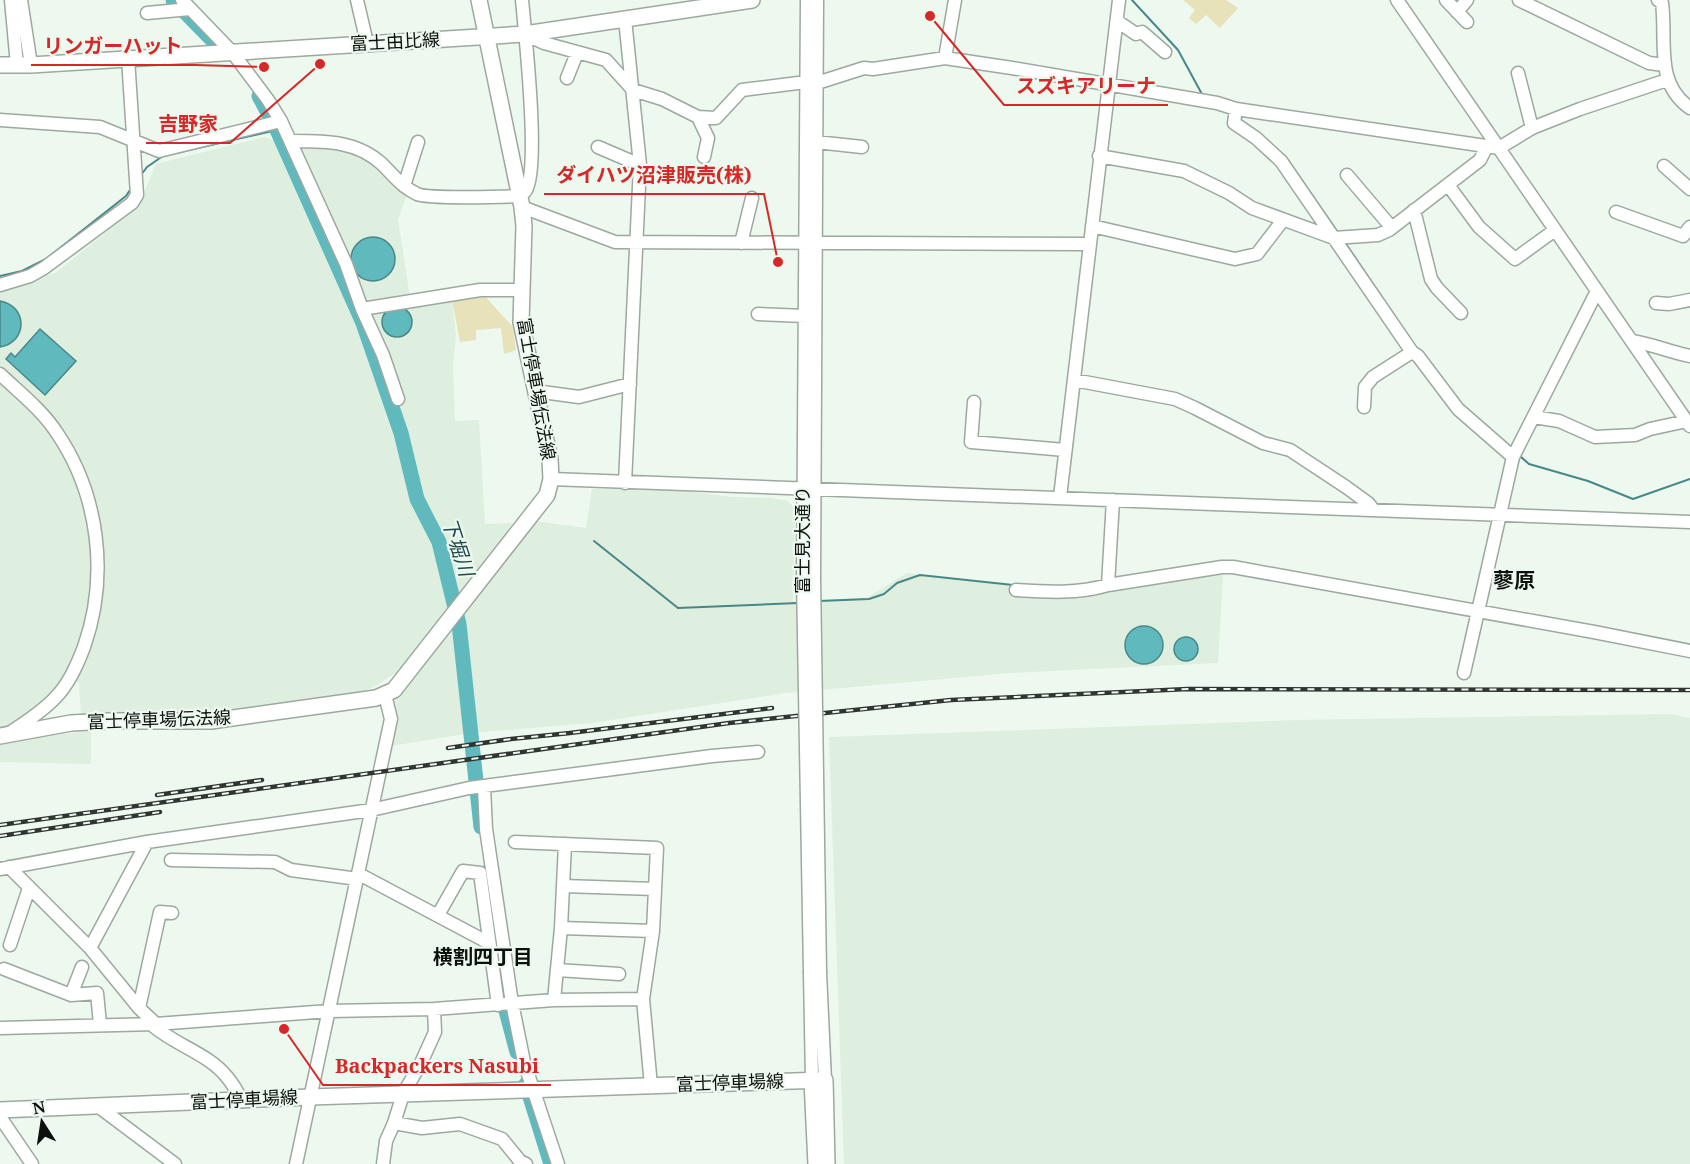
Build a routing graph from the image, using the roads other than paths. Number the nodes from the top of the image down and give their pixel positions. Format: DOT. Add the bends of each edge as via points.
graph roads {
  1 [pos="10,0"];
  2 [pos="21,0"];
  3 [pos="357,0"];
  4 [pos="479,0"];
  5 [pos="522,0"];
  6 [pos="752,0"];
  7 [pos="807,0"];
  8 [pos="817,0"];
  9 [pos="955,0"];
  10 [pos="1119,0"];
  11 [pos="1446,0"];
  12 [pos="1467,0"];
  13 [pos="1519,0"];
  14 [pos="1659,0"];
  15 [pos="1399,1"];
  16 [pos="183,7"];
  17 [pos="1457,12"];
  18 [pos="147,13"];
  19 [pos="625,20"];
  20 [pos="1117,21"];
  21 [pos="1467,22"];
  22 [pos="525,34"];
  23 [pos="487,37"];
  24 [pos="367,43"];
  25 [pos="232,52"];
  26 [pos="1166,52"];
  27 [pos="577,53"];
  28 [pos="128,58"];
  29 [pos="945,58"];
  30 [pos="0,65"];
  31 [pos="24,65"];
  32 [pos="1664,65"];
  33 [pos="1518,73"];
  34 [pos="567,78"];
  35 [pos="1667,80"];
  36 [pos="812,82"];
  37 [pos="1108,85"];
  38 [pos="633,90"];
  39 [pos="1690,108"];
  40 [pos="1236,109"];
  41 [pos="698,117"];
  42 [pos="0,120"];
  43 [pos="274,123"];
  44 [pos="1532,128"];
  45 [pos="133,139"];
  46 [pos="290,141"];
  47 [pos="418,142"];
  48 [pos="816,142"];
  49 [pos="598,147"];
  50 [pos="862,147"];
  51 [pos="1486,148"];
  52 [pos="1499,148"];
  53 [pos="1099,156"];
  54 [pos="704,157"];
  55 [pos="640,165"];
  56 [pos="1664,166"];
  57 [pos="1347,175"];
  58 [pos="1448,184"];
  59 [pos="404,186"];
  60 [pos="1690,189"];
  61 [pos="752,198"];
  62 [pos="521,201"];
  63 [pos="1414,210"];
  64 [pos="1616,212"];
  65 [pos="1283,220"];
  66 [pos="1092,226"];
  67 [pos="1690,227"];
  68 [pos="1392,228"];
  69 [pos="1555,230"];
  70 [pos="1334,238"];
  71 [pos="636,242"];
  72 [pos="741,243"];
  73 [pos="811,243"];
  74 [pos="1089,244"];
  75 [pos="0,285"];
  76 [pos="522,290"];
  77 [pos="1597,291"];
  78 [pos="1690,300"];
  79 [pos="1656,303"];
  80 [pos="362,309"];
  81 [pos="1461,313"];
  82 [pos="758,314"];
  83 [pos="805,316"];
  84 [pos="1632,341"];
  85 [pos="1412,352"];
  86 [pos="1690,356"];
  87 [pos="0,374"];
  88 [pos="1074,381"];
  89 [pos="630,384"];
  90 [pos="535,391"];
  91 [pos="398,399"];
  92 [pos="974,402"];
  93 [pos="1364,407"];
  94 [pos="1534,417"];
  95 [pos="1688,424"];
  96 [pos="1065,450"];
  97 [pos="1515,454"];
  98 [pos="551,479"];
  99 [pos="625,483"];
  100 [pos="809,490"];
  101 [pos="1060,497"];
  102 [pos="1113,500"];
  103 [pos="1373,509"];
  104 [pos="1501,514"];
  105 [pos="1690,522"];
  106 [pos="1108,585"];
  107 [pos="1016,590"];
  108 [pos="1478,612"];
  109 [pos="1690,651"];
  110 [pos="1464,673"];
  111 [pos="385,695"];
  112 [pos="4,735"];
  113 [pos="758,752"];
  114 [pos="484,787"];
  115 [pos="371,810"];
  116 [pos="147,842"];
  117 [pos="514,842"];
  118 [pos="565,844"];
  119 [pos="171,860"];
  120 [pos="5,868"];
  121 [pos="358,877"];
  122 [pos="563,886"];
  123 [pos="29,888"];
  124 [pos="655,889"];
  125 [pos="172,913"];
  126 [pos="438,915"];
  127 [pos="561,928"];
  128 [pos="653,931"];
  129 [pos="489,943"];
  130 [pos="10,945"];
  131 [pos="90,948"];
  132 [pos="82,967"];
  133 [pos="4,969"];
  134 [pos="557,970"];
  135 [pos="619,974"];
  136 [pos="71,995"];
  137 [pos="644,999"];
  138 [pos="554,1000"];
  139 [pos="512,1003"];
  140 [pos="498,1005"];
  141 [pos="139,1008"];
  142 [pos="434,1009"];
  143 [pos="329,1011"];
  144 [pos="100,1024"];
  145 [pos="153,1024"];
  146 [pos="0,1028"];
  147 [pos="818,1080"];
  148 [pos="651,1086"];
  149 [pos="528,1091"];
  150 [pos="403,1095"];
  151 [pos="310,1097"];
  152 [pos="242,1101"];
  153 [pos="99,1107"];
  154 [pos="0,1110"];
  155 [pos="0,1117"];
  156 [pos="394,1123"];
  157 [pos="387,1163"];
  158 [pos="32,1164"];
  159 [pos="175,1164"];
  160 [pos="296,1164"];
  161 [pos="526,1164"];
  162 [pos="558,1164"];
  163 [pos="816,1164"];
  164 [pos="826,1164"];
  1 -- 31 [label="street"];
  2 -- 31 [label="street"];
  3 -- 24 [label="street"];
  4 -- 23 [label="main road, 富士停車場伝法線"];
  5 -- 22 [label="street"];
  6 -- 19 [label="main road, 富士由比線"];
  7 -- 36 [label="street, 富士見大通り"];
  8 -- 36 [label="street, 富士見大通り"];
  9 -- 29 [label="street"];
  10 -- 20 [label="street"];
  11 -- 17 [label="street"];
  12 -- 17 [label="street"];
  13 -- 32 [label="street" via="1648,63"];
  14 -- 32 [label="street" via="1665,23"];
  15 -- 52 [label="street"];
  16 -- 18 [label="street"];
  16 -- 25 [label="street"];
  17 -- 21 [label="street"];
  19 -- 22 [label="main road, 富士由比線"];
  19 -- 38 [label="street"];
  20 -- 26 [label="street" via="1136,34 1142,32"];
  20 -- 37 [label="street"];
  22 -- 23 [label="main road, 富士由比線"];
  22 -- 27 [label="street"];
  22 -- 62 [label="street" via="531,147 530,175"];
  23 -- 24 [label="main road, 富士由比線"];
  23 -- 62 [label="main road, 富士停車場伝法線"];
  24 -- 25 [label="main road, 富士由比線"];
  25 -- 28 [label="main road, 富士由比線"];
  25 -- 43 [label="street" via="268,100"];
  27 -- 34 [label="street"];
  27 -- 38 [label="street" via="606,60"];
  28 -- 31 [label="main road, 富士由比線"];
  28 -- 45 [label="street"];
  29 -- 36 [label="street" via="864,68"];
  29 -- 37 [label="street"];
  30 -- 31 [label="main road, 富士由比線"];
  32 -- 35 [label="street"];
  33 -- 44 [label="street"];
  35 -- 39 [label="street" via="1678,99"];
  35 -- 44 [label="street"];
  36 -- 41 [label="street" via="742,90 716,118"];
  36 -- 48 [label="street, 富士見大通り"];
  36 -- 73 [label="street, 富士見大通り"];
  37 -- 40 [label="street"];
  37 -- 53 [label="street"];
  38 -- 41 [label="street"];
  38 -- 55 [label="street"];
  40 -- 51 [label="street"];
  40 -- 70 [label="street" via="1234,123 1281,161"];
  41 -- 54 [label="street" via="708,138"];
  42 -- 45 [label="street" via="86,125"];
  43 -- 45 [label="street" via="159,151"];
  43 -- 46 [label="street"];
  44 -- 52 [label="street"];
  45 -- 75 [label="street" via="137,195 132,203 44,268"];
  46 -- 59 [label="street" via="343,143 364,151"];
  46 -- 80 [label="street" via="346,264"];
  47 -- 59 [label="street"];
  48 -- 50 [label="street"];
  48 -- 73 [label="street, 富士見大通り"];
  49 -- 55 [label="street"];
  51 -- 52 [label="street"];
  51 -- 58 [label="street" via="1480,160"];
  52 -- 69 [label="street"];
  53 -- 65 [label="street" via="1184,171"];
  53 -- 66 [label="street"];
  55 -- 71 [label="street"];
  56 -- 60 [label="street"];
  57 -- 68 [label="street"];
  58 -- 63 [label="street"];
  58 -- 69 [label="street" via="1479,227 1515,259"];
  59 -- 62 [label="street" via="419,196"];
  61 -- 72 [label="street"];
  62 -- 71 [label="street" via="615,242"];
  62 -- 76 [label="main road, 富士停車場伝法線"];
  63 -- 68 [label="street"];
  63 -- 81 [label="street" via="1431,279"];
  64 -- 67 [label="street" via="1683,236"];
  65 -- 66 [label="street" via="1257,254 1235,259"];
  65 -- 70 [label="street"];
  66 -- 74 [label="street"];
  68 -- 70 [label="street" via="1378,235"];
  69 -- 77 [label="street"];
  70 -- 85 [label="street"];
  71 -- 72 [label="street"];
  71 -- 89 [label="street"];
  72 -- 73 [label="street"];
  73 -- 74 [label="street"];
  73 -- 83 [label="street, 富士見大通り"];
  73 -- 100 [label="street, 富士見大通り"];
  74 -- 88 [label="street"];
  76 -- 80 [label="street" via="480,290"];
  76 -- 90 [label="main road, 富士停車場伝法線" via="521,322"];
  77 -- 84 [label="street"];
  77 -- 94 [label="street"];
  78 -- 79 [label="street"];
  80 -- 91 [label="street"];
  82 -- 83 [label="street"];
  83 -- 100 [label="street, 富士見大通り"];
  84 -- 86 [label="street"];
  84 -- 95 [label="street"];
  85 -- 93 [label="street" via="1373,377 1365,387"];
  85 -- 97 [label="street" via="1458,409"];
  87 -- 112 [label="street" via="51,424 79,472 99,567 87,637 70,678 55,698"];
  88 -- 96 [label="street"];
  88 -- 103 [label="street" via="1175,399 1263,443 1290,450"];
  89 -- 90 [label="street" via="579,397"];
  89 -- 99 [label="street"];
  90 -- 98 [label="main road, 富士停車場伝法線"];
  92 -- 96 [label="street" via="971,441"];
  94 -- 95 [label="street" via="1559,421 1595,437 1635,435"];
  94 -- 97 [label="street"];
  96 -- 101 [label="street"];
  97 -- 104 [label="street"];
  98 -- 99 [label="street"];
  98 -- 111 [label="main road, 富士停車場伝法線" via="547,495 394,690"];
  99 -- 100 [label="street"];
  100 -- 101 [label="street"];
  100 -- 147 [label="street, 富士見大通り, bridge"];
  101 -- 102 [label="street"];
  102 -- 103 [label="street"];
  102 -- 106 [label="street"];
  103 -- 104 [label="street"];
  104 -- 105 [label="street"];
  104 -- 108 [label="street"];
  106 -- 107 [label="street" via="1055,592"];
  106 -- 108 [label="street" via="1233,567"];
  108 -- 109 [label="street"];
  108 -- 110 [label="street"];
  111 -- 112 [label="main road, 富士停車場伝法線" via="211,721 100,721"];
  111 -- 115 [label="street" via="391,718"];
  113 -- 114 [label="street"];
  114 -- 115 [label="street"];
  114 -- 139 [label="street" via="486,830"];
  115 -- 116 [label="street"];
  115 -- 121 [label="street"];
  116 -- 120 [label="street"];
  116 -- 131 [label="street"];
  117 -- 118 [label="street"];
  118 -- 122 [label="street"];
  118 -- 124 [label="street" via="657,848"];
  119 -- 121 [label="street" via="275,862 291,870"];
  120 -- 123 [label="street"];
  121 -- 126 [label="street"];
  121 -- 143 [label="street"];
  122 -- 124 [label="street"];
  122 -- 127 [label="street"];
  123 -- 130 [label="street"];
  123 -- 131 [label="street"];
  124 -- 128 [label="street"];
  125 -- 141 [label="street" via="160,912"];
  126 -- 129 [label="street"];
  126 -- 129 [label="street" via="463,871 480,873"];
  127 -- 128 [label="street"];
  127 -- 134 [label="street"];
  128 -- 137 [label="street"];
  129 -- 140 [label="street"];
  131 -- 141 [label="street"];
  132 -- 136 [label="street"];
  133 -- 136 [label="street"];
  134 -- 135 [label="street"];
  134 -- 138 [label="street"];
  136 -- 144 [label="street" via="97,993"];
  137 -- 138 [label="street"];
  137 -- 148 [label="street"];
  138 -- 139 [label="street"];
  139 -- 140 [label="street"];
  139 -- 149 [label="street"];
  140 -- 142 [label="street"];
  141 -- 145 [label="street"];
  142 -- 143 [label="street"];
  142 -- 150 [label="street" via="435,1032"];
  143 -- 145 [label="street"];
  143 -- 151 [label="street"];
  144 -- 145 [label="street"];
  144 -- 146 [label="street"];
  145 -- 152 [label="street" via="162,1034 215,1065"];
  147 -- 148 [label="main road, 富士停車場線"];
  147 -- 163 [label="main road"];
  147 -- 164 [label="main road"];
  148 -- 149 [label="main road, 富士停車場線"];
  149 -- 150 [label="main road, 富士停車場線"];
  149 -- 162 [label="street"];
  150 -- 151 [label="main road, 富士停車場線"];
  150 -- 156 [label="street"];
  151 -- 152 [label="main road, 富士停車場線"];
  151 -- 160 [label="street"];
  152 -- 153 [label="main road, 富士停車場線"];
  153 -- 154 [label="main road, 富士停車場線"];
  153 -- 159 [label="street"];
  155 -- 158 [label="street"];
  156 -- 157 [label="street" via="386,1141"];
  156 -- 161 [label="street" via="422,1128 460,1124 502,1139"];
}
